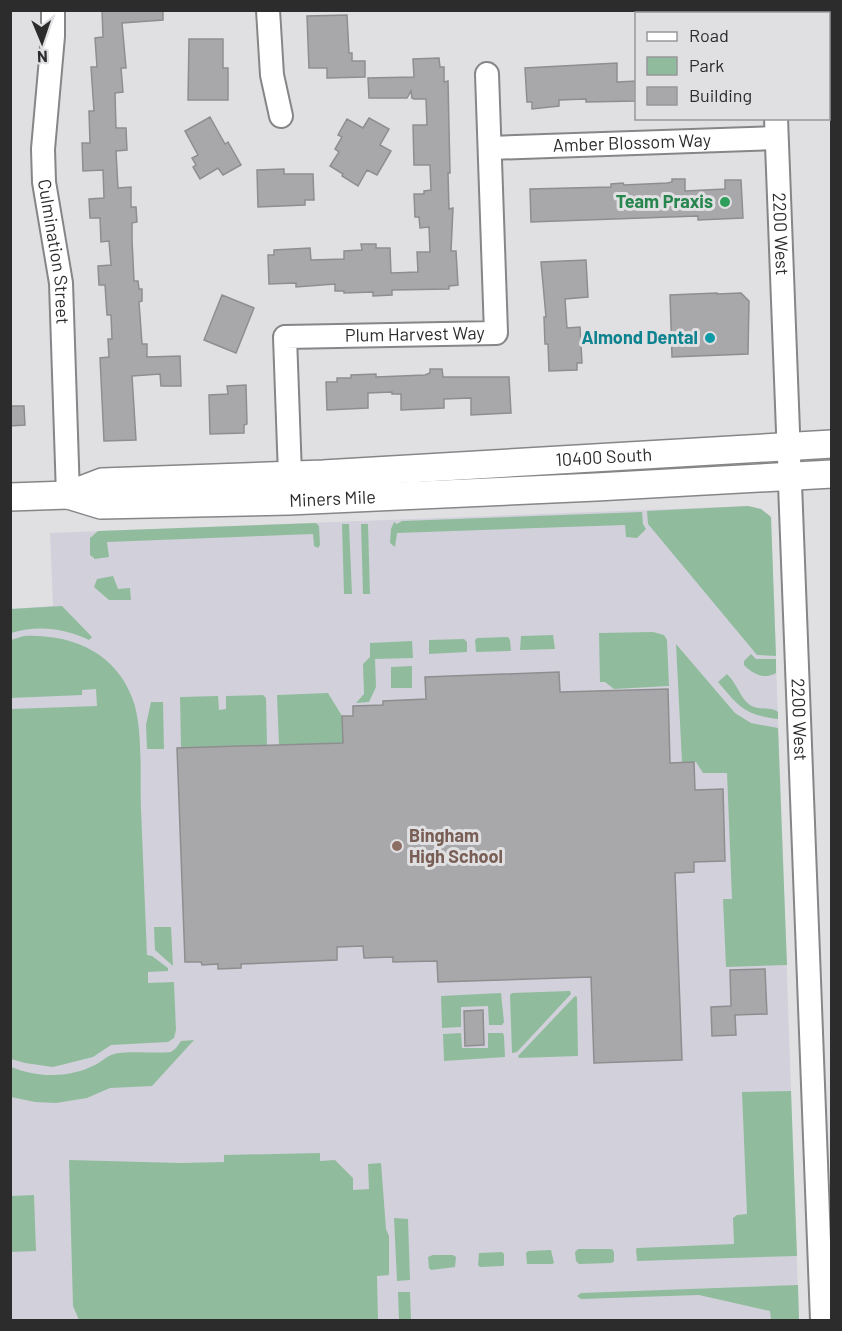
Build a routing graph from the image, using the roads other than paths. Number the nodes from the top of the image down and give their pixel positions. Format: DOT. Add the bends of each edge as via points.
graph roads {
  1 [pos="53,10"];
  2 [pos="268,10"];
  3 [pos="487,74"];
  4 [pos="280,116"];
  5 [pos="776,128"];
  6 [pos="490,148"];
  7 [pos="831,444"];
  8 [pos="788,447"];
  9 [pos="376,471"];
  10 [pos="831,474"];
  11 [pos="291,475"];
  12 [pos="789,477"];
  13 [pos="596,487"];
  14 [pos="68,495"];
  15 [pos="10,497"];
  16 [pos="826,1270"];
  17 [pos="822,1320"];
  1 -- 14 [label="street, Culmination Street" via="43,160 61,283"];
  2 -- 4 [label="street" via="272,75"];
  3 -- 6 [label="street, Plum Harvest Way"];
  5 -- 6 [label="street, Amber Blossom Way"];
  5 -- 8 [label="street, 2200 West"];
  6 -- 11 [label="street, Plum Harvest Way" via="496,333 285,337"];
  7 -- 8 [label="main road, 10400 South"];
  8 -- 9 [label="main road, 10400 South"];
  8 -- 12 [label="street, 2200 West"];
  9 -- 11 [label="main road, Miners Mile"];
  10 -- 12 [label="main road, 10400 South"];
  11 -- 14 [label="main road, Miners Mile" via="102,482"];
  12 -- 13 [label="main road, 10400 South"];
  12 -- 16 [label="street, 2200 West"];
  13 -- 14 [label="main road, Miners Mile" via="113,505"];
  14 -- 15 [label="main road, Miners Mile"];
  16 -- 17 [label="street, 2200 West"];
}
